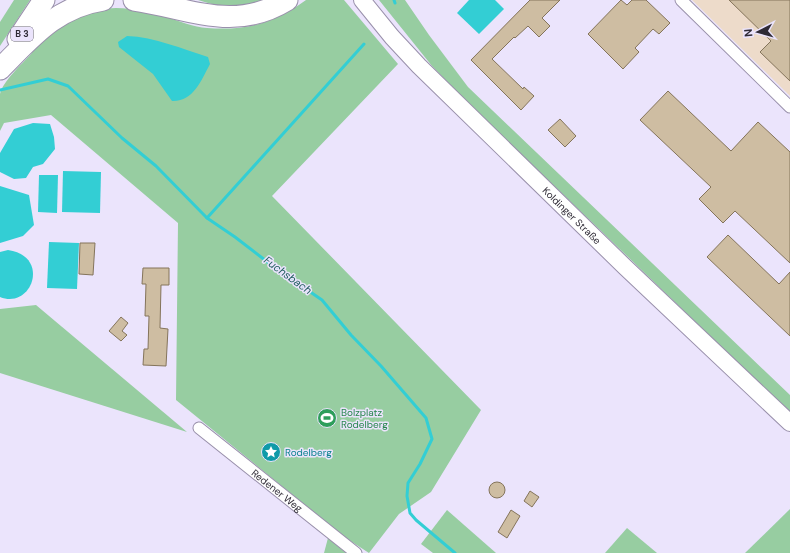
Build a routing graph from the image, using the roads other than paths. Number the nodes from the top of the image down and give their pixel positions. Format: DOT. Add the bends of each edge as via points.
graph roads {
  1 [pos="44,0"];
  2 [pos="102,0"];
  3 [pos="134,0"];
  4 [pos="174,0"];
  5 [pos="287,0"];
  6 [pos="362,0"];
  7 [pos="681,0"];
  8 [pos="369,6"];
  9 [pos="194,12"];
  10 [pos="0,69"];
  11 [pos="790,107"];
  12 [pos="790,424"];
  13 [pos="199,428"];
  14 [pos="356,553"];
  1 -- 10 [label="highway, B 3"];
  2 -- 10 [label="highway" via="81,5 58,16 37,32"];
  3 -- 9 [label="highway"];
  4 -- 9 [label="highway"];
  5 -- 9 [label="highway" via="271,9 247,16 220,17"];
  6 -- 8 [label="street, Koldinger Straße"];
  7 -- 11 [label="street"];
  8 -- 12 [label="street, Koldinger Straße" via="403,49 436,83"];
  13 -- 14 [label="street, Redener Weg"];
}
